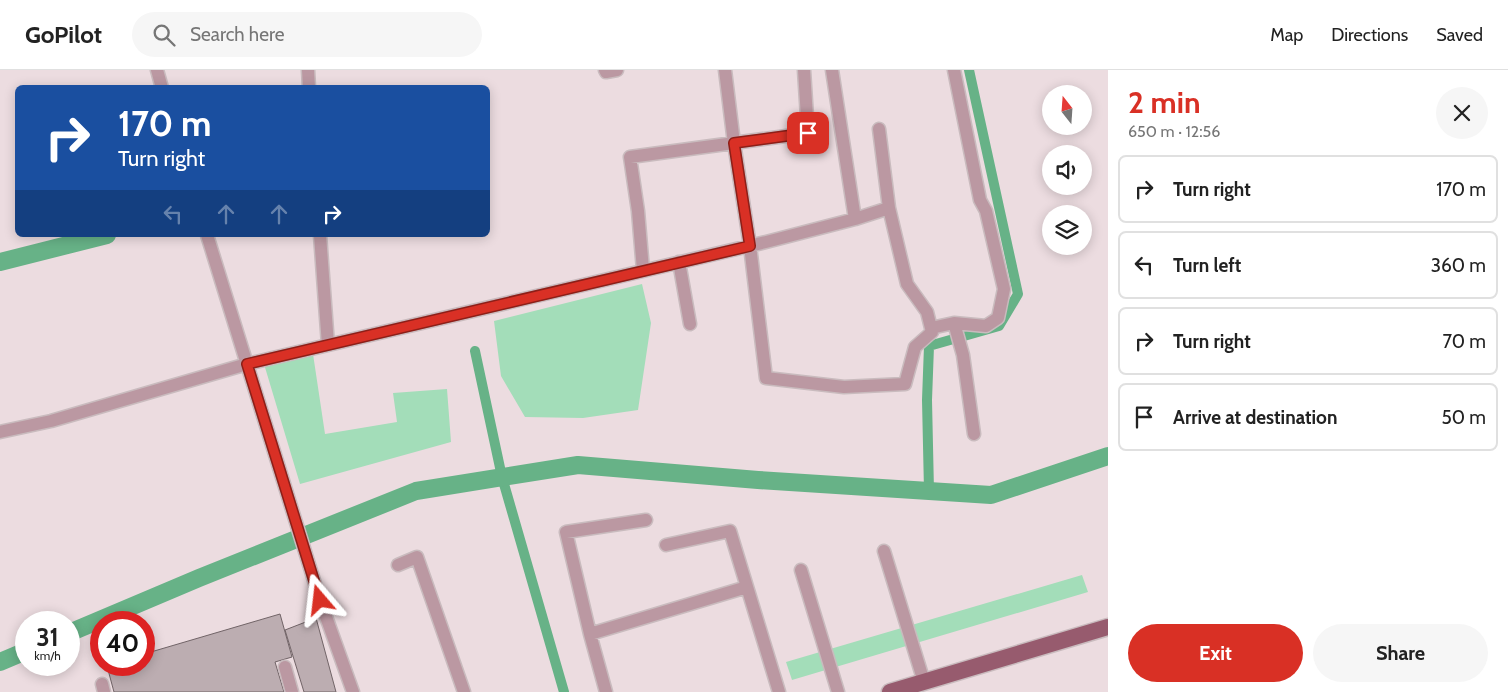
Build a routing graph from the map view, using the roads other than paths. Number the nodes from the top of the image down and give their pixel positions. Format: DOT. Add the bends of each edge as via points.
graph roads {
  1 [pos="156,70"];
  2 [pos="308,70"];
  3 [pos="605,70"];
  4 [pos="617,70"];
  5 [pos="725,70"];
  6 [pos="804,70"];
  7 [pos="832,70"];
  8 [pos="954,70"];
  9 [pos="161,85"];
  10 [pos="310,85"];
  11 [pos="879,129"];
  12 [pos="734,143"];
  13 [pos="890,208"];
  14 [pos="855,219"];
  15 [pos="208,237"];
  16 [pos="320,237"];
  17 [pos="750,246"];
  18 [pos="679,262"];
  19 [pos="643,270"];
  20 [pos="954,323"];
  21 [pos="690,324"];
  22 [pos="931,328"];
  23 [pos="328,345"];
  24 [pos="247,364"];
  25 [pos="0,432"];
  26 [pos="974,434"];
  27 [pos="646,520"];
  28 [pos="666,545"];
  29 [pos="884,551"];
  30 [pos="398,565"];
  31 [pos="801,570"];
  32 [pos="747,587"];
  33 [pos="1108,627"];
  34 [pos="590,634"];
  35 [pos="285,667"];
  36 [pos="924,682"];
  37 [pos="292,692"];
  38 [pos="353,692"];
  39 [pos="464,692"];
  40 [pos="606,692"];
  41 [pos="778,692"];
  42 [pos="838,692"];
  43 [pos="890,692"];
  1 -- 9 [label="street"];
  2 -- 10 [label="street"];
  3 -- 4 [label="street"];
  5 -- 12 [label="street"];
  6 -- 12 [label="street" via="808,133"];
  7 -- 14 [label="street"];
  8 -- 20 [label="street" via="980,200 986,210 1004,289 998,318 986,326"];
  11 -- 13 [label="street"];
  12 -- 17 [label="street"];
  12 -- 19 [label="street" via="630,157"];
  13 -- 14 [label="street"];
  13 -- 22 [label="street" via="908,284 927,312"];
  14 -- 17 [label="street"];
  15 -- 24 [label="street"];
  16 -- 23 [label="street"];
  17 -- 18 [label="street"];
  17 -- 22 [label="street" via="766,378 844,387 905,384 915,347 932,332"];
  18 -- 19 [label="street"];
  18 -- 21 [label="street"];
  19 -- 23 [label="street"];
  20 -- 22 [label="street"];
  20 -- 26 [label="street" via="963,355"];
  23 -- 24 [label="street"];
  24 -- 25 [label="street" via="51,421"];
  24 -- 38 [label="street" via="310,571"];
  27 -- 34 [label="street" via="566,532"];
  28 -- 32 [label="street" via="730,531"];
  29 -- 36 [label="street"];
  30 -- 39 [label="street" via="417,557"];
  31 -- 42 [label="street"];
  32 -- 34 [label="street"];
  32 -- 41 [label="street"];
  33 -- 36 [label="main road"];
  34 -- 40 [label="street"];
  35 -- 37 [label="street"];
  36 -- 43 [label="main road"];
}
